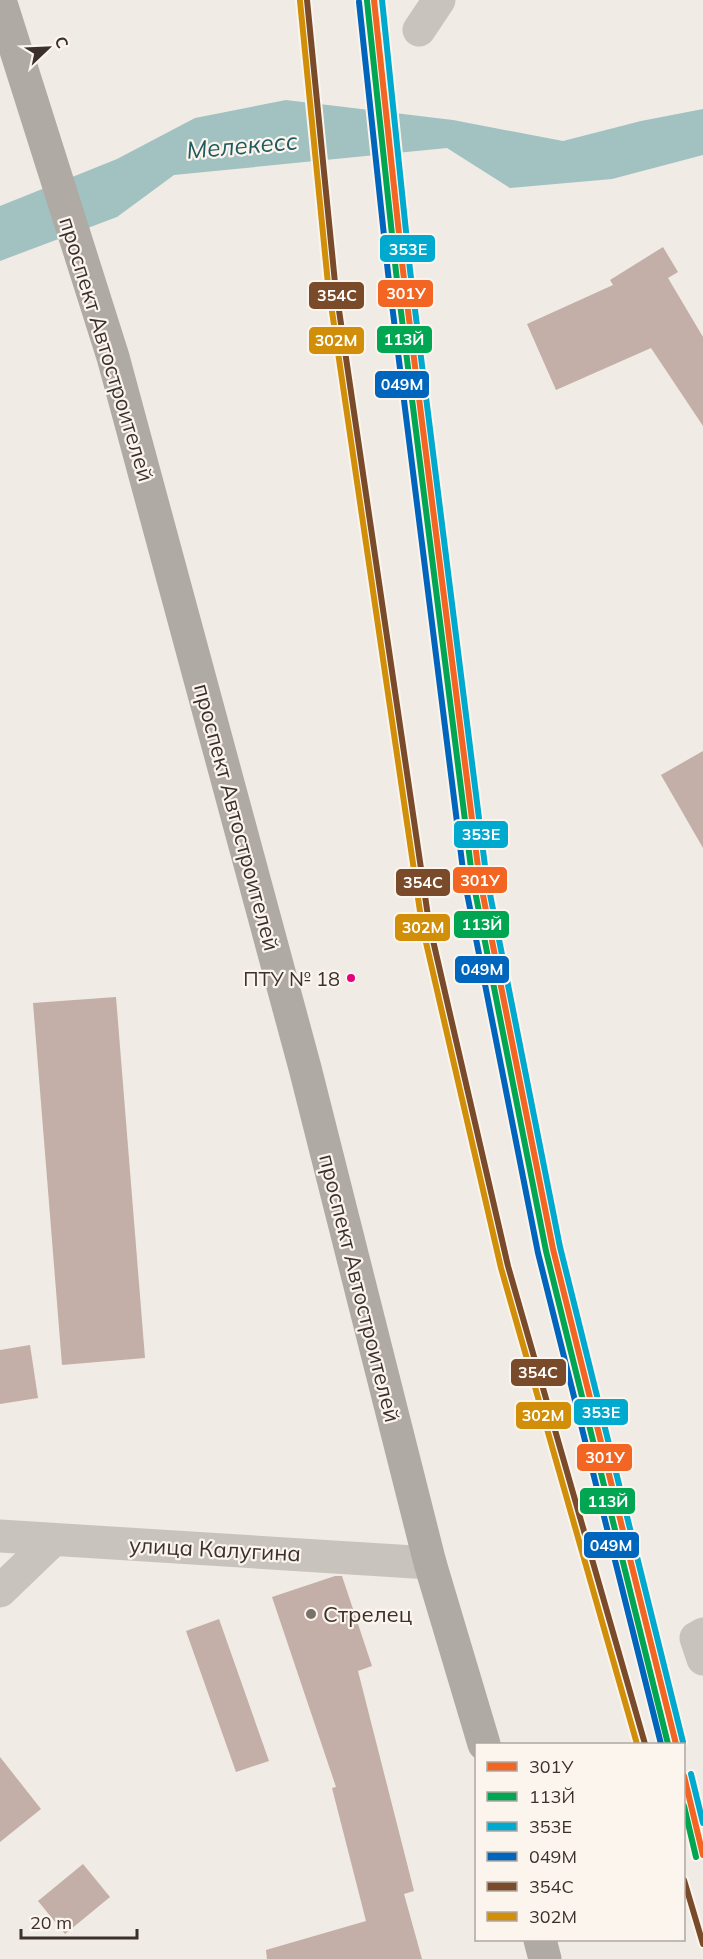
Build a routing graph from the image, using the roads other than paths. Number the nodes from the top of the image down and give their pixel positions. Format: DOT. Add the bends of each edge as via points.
graph roads {
  1 [pos="0,0"];
  2 [pos="439,0"];
  3 [pos="419,30"];
  4 [pos="0,1536"];
  5 [pos="53,1540"];
  6 [pos="430,1563"];
  7 [pos="0,1592"];
  8 [pos="703,1634"];
  9 [pos="703,1659"];
  10 [pos="484,1743"];
  11 [pos="540,1941"];
  12 [pos="545,1959"];
  1 -- 6 [label="highway, проспект Автостроителей" via="113,357 305,1068"];
  2 -- 3 [label="street"];
  4 -- 5 [label="street, улица Калугина"];
  5 -- 6 [label="street, улица Калугина"];
  5 -- 7 [label="street"];
  6 -- 10 [label="highway, проспект Автостроителей"];
  8 -- 9 [label="street" via="696,1638"];
  11 -- 12 [label="highway"];
}
